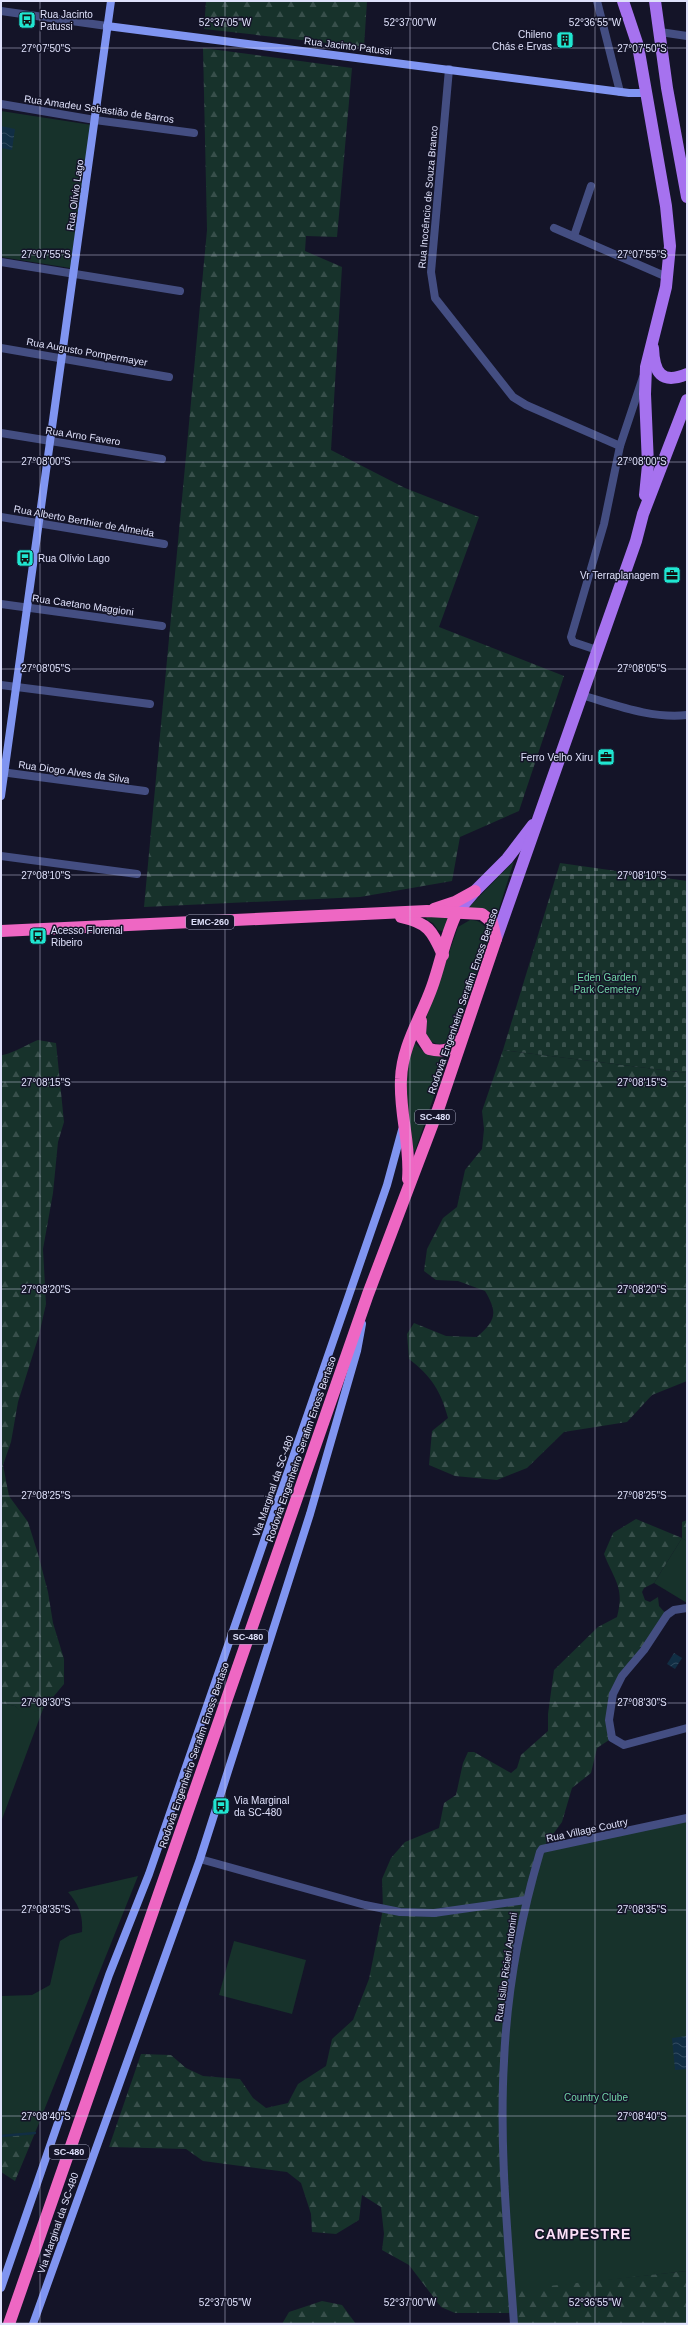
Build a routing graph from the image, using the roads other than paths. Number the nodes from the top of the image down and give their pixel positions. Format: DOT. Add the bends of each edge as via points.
graph roads {
  1 [pos="111,1"];
  2 [pos="597,1"];
  3 [pos="623,1"];
  4 [pos="655,1"];
  5 [pos="1,11"];
  6 [pos="107,26"];
  7 [pos="660,32"];
  8 [pos="687,36"];
  9 [pos="449,69"];
  10 [pos="620,92"];
  11 [pos="646,93"];
  12 [pos="1,104"];
  13 [pos="95,120"];
  14 [pos="194,133"];
  15 [pos="591,186"];
  16 [pos="687,197"];
  17 [pos="554,228"];
  18 [pos="574,236"];
  19 [pos="1,262"];
  20 [pos="74,273"];
  21 [pos="667,277"];
  22 [pos="180,291"];
  23 [pos="653,343"];
  24 [pos="1,348"];
  25 [pos="62,358"];
  26 [pos="646,367"];
  27 [pos="687,374"];
  28 [pos="169,377"];
  29 [pos="687,400"];
  30 [pos="1,433"];
  31 [pos="51,441"];
  32 [pos="620,446"];
  33 [pos="162,459"];
  34 [pos="643,514"];
  35 [pos="1,517"];
  36 [pos="39,523"];
  37 [pos="164,544"];
  38 [pos="1,604"];
  39 [pos="28,608"];
  40 [pos="162,626"];
  41 [pos="597,650"];
  42 [pos="1,685"];
  43 [pos="16,687"];
  44 [pos="581,695"];
  45 [pos="150,704"];
  46 [pos="687,715"];
  47 [pos="3,772"];
  48 [pos="145,791"];
  49 [pos="1,796"];
  50 [pos="541,812"];
  51 [pos="1,856"];
  52 [pos="137,874"];
  53 [pos="475,891"];
  54 [pos="427,911"];
  55 [pos="457,912"];
  56 [pos="390,914"];
  57 [pos="1,931"];
  58 [pos="496,939"];
  59 [pos="443,955"];
  60 [pos="423,1011"];
  61 [pos="462,1038"];
  62 [pos="403,1117"];
  63 [pos="406,1196"];
  64 [pos="368,1294"];
  65 [pos="687,1608"];
  66 [pos="687,1728"];
  67 [pos="687,1818"];
  68 [pos="200,1858"];
  69 [pos="526,1900"];
  70 [pos="1,2288"];
  71 [pos="10,2324"];
  72 [pos="33,2324"];
  73 [pos="514,2324"];
  1 -- 6 [label="main road, Rua Olívio Lago"];
  2 -- 10 [label="street"];
  3 -- 11 [label="main road, Rodovia Engenheiro Serafim Enoss Bertaso" via="638,46"];
  4 -- 7 [label="main road"];
  5 -- 6 [label="street, Rua Jacinto Patussi"];
  6 -- 9 [label="main road, Rua Jacinto Patussi"];
  6 -- 13 [label="main road, Rua Olívio Lago"];
  7 -- 8 [label="street"];
  7 -- 16 [label="main road" via="667,88"];
  9 -- 10 [label="main road, Rua Jacinto Patussi"];
  9 -- 32 [label="street, Rua Inocêncio de Souza Branco" via="431,272 435,298 513,397"];
  10 -- 11 [label="main road, Rua Jacinto Patussi"];
  11 -- 21 [label="main road, Rodovia Engenheiro Serafim Enoss Bertaso" via="666,206 670,246"];
  12 -- 13 [label="street, Rua Amadeu Sebastião de Barros"];
  13 -- 14 [label="street, Rua Amadeu Sebastião de Barros"];
  13 -- 20 [label="main road, Rua Olívio Lago"];
  15 -- 18 [label="street"];
  17 -- 18 [label="street"];
  18 -- 21 [label="street"];
  19 -- 20 [label="street"];
  20 -- 22 [label="street"];
  20 -- 25 [label="main road, Rua Olívio Lago"];
  21 -- 23 [label="main road, Rodovia Engenheiro Serafim Enoss Bertaso"];
  23 -- 26 [label="main road, Rodovia Engenheiro Serafim Enoss Bertaso"];
  23 -- 27 [label="main road" via="658,374 665,378"];
  24 -- 25 [label="street, Rua Augusto Pompermayer"];
  25 -- 28 [label="street, Rua Augusto Pompermayer"];
  25 -- 31 [label="main road, Rua Olívio Lago"];
  26 -- 32 [label="street"];
  26 -- 34 [label="main road, Rodovia Engenheiro Serafim Enoss Bertaso" via="648,465"];
  29 -- 34 [label="main road, Rodovia Engenheiro Serafim Enoss Bertaso / SC-480"];
  30 -- 31 [label="street, Rua Arno Favero"];
  31 -- 33 [label="street, Rua Arno Favero"];
  31 -- 36 [label="main road, Rua Olívio Lago"];
  32 -- 41 [label="street" via="604,524 571,637 573,642"];
  34 -- 41 [label="main road, Rodovia Engenheiro Serafim Enoss Bertaso / SC-480" via="636,542"];
  35 -- 36 [label="street, Rua Alberto Berthier de Almeida"];
  36 -- 37 [label="street, Rua Alberto Berthier de Almeida"];
  36 -- 39 [label="main road, Rua Olívio Lago"];
  38 -- 39 [label="street, Rua Caetano Maggioni"];
  39 -- 40 [label="street, Rua Caetano Maggioni"];
  39 -- 43 [label="main road, Rua Olívio Lago"];
  41 -- 44 [label="main road, Rodovia Engenheiro Serafim Enoss Bertaso / SC-480"];
  42 -- 43 [label="street"];
  43 -- 45 [label="street"];
  43 -- 47 [label="main road, Rua Olívio Lago"];
  44 -- 46 [label="street" via="641,712"];
  44 -- 50 [label="main road, Rodovia Engenheiro Serafim Enoss Bertaso / SC-480"];
  47 -- 48 [label="street, Rua Diogo Alves da Silva"];
  47 -- 49 [label="main road, Rua Olívio Lago"];
  50 -- 53 [label="main road, Rodovia Engenheiro Serafim Enoss Bertaso / SC-480" via="507,859"];
  50 -- 58 [label="main road, Rodovia Engenheiro Serafim Enoss Bertaso / SC-480"];
  51 -- 52 [label="street"];
  53 -- 54 [label="highway" via="455,902"];
  53 -- 55 [label="main road, Rodovia Engenheiro Serafim Enoss Bertaso / SC-480"];
  54 -- 55 [label="highway, EMC-260"];
  54 -- 56 [label="highway, EMC-260"];
  55 -- 58 [label="highway, EMC-260" via="487,916 492,922"];
  55 -- 59 [label="highway, SC-480" via="449,928"];
  56 -- 57 [label="highway, EMC-260"];
  56 -- 59 [label="highway, EMC-260" via="413,919 428,927"];
  58 -- 61 [label="highway, Rodovia Engenheiro Serafim Enoss Bertaso / SC-480"];
  59 -- 60 [label="highway, Rodovia Engenheiro Serafim Enoss Bertaso / SC-480"];
  60 -- 61 [label="highway" via="420,1035 429,1049 446,1051 453,1048"];
  60 -- 62 [label="highway, Rodovia Engenheiro Serafim Enoss Bertaso / SC-480" via="407,1044 403,1060 400,1094"];
  61 -- 63 [label="highway, Rodovia Engenheiro Serafim Enoss Bertaso / SC-480"];
  62 -- 63 [label="highway, Rodovia Engenheiro Serafim Enoss Bertaso / SC-480" via="409,1163"];
  62 -- 70 [label="main road, Via Marginal da SC-480" via="401,1135 387,1185 149,1874 109,1975"];
  63 -- 64 [label="highway, Rodovia Engenheiro Serafim Enoss Bertaso / SC-480"];
  64 -- 68 [label="main road, Via Marginal da SC-480" via="357,1351 310,1514"];
  64 -- 71 [label="highway, Rodovia Engenheiro Serafim Enoss Bertaso / SC-480"];
  65 -- 66 [label="street" via="674,1610 667,1615 644,1650 622,1676 613,1694 609,1720 612,1738 624,1745"];
  67 -- 69 [label="street, Rua Village Coutry" via="542,1849"];
  68 -- 69 [label="street, Rua Isilio Ricieri Antonini" via="365,1905 400,1912 434,1913"];
  68 -- 72 [label="main road, Via Marginal da SC-480"];
  69 -- 73 [label="street, Rua Isilio Ricieri Antonini" via="510,1991 504,2061 504,2167"];
}
